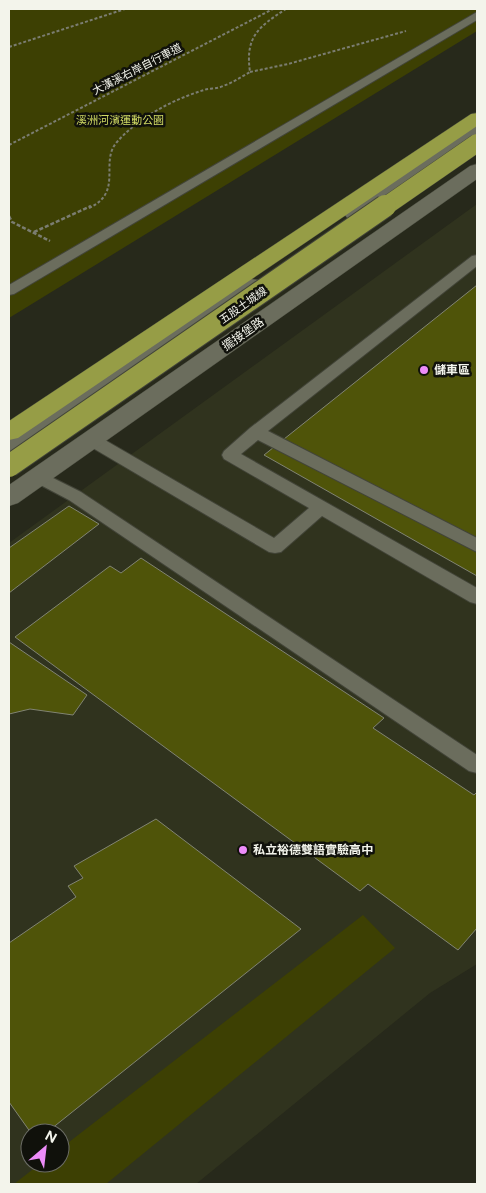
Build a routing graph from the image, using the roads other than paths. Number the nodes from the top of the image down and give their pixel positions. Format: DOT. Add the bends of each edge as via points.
graph roads {
  1 [pos="477,15"];
  2 [pos="477,118"];
  3 [pos="477,131"];
  4 [pos="477,143"];
  5 [pos="477,170"];
  6 [pos="306,248"];
  7 [pos="477,258"];
  8 [pos="342,265"];
  9 [pos="9,291"];
  10 [pos="9,432"];
  11 [pos="256,432"];
  12 [pos="92,440"];
  13 [pos="9,450"];
  14 [pos="9,466"];
  15 [pos="39,477"];
  16 [pos="9,497"];
  17 [pos="321,506"];
  18 [pos="477,546"];
  19 [pos="477,598"];
  20 [pos="476,765"];
  1 -- 9 [label="lane"];
  2 -- 10 [label="highway, 五股土城線"];
  3 -- 6 [label="street"];
  4 -- 14 [label="highway, 五股土城線, bridge"];
  5 -- 8 [label="street, 擺接堡路"];
  6 -- 8 [label="street"];
  6 -- 13 [label="street"];
  7 -- 11 [label="lane"];
  8 -- 12 [label="street, 擺接堡路"];
  11 -- 17 [label="lane" via="230,454"];
  11 -- 18 [label="lane"];
  12 -- 15 [label="street, 擺接堡路"];
  12 -- 17 [label="lane" via="275,547"];
  15 -- 16 [label="street, 擺接堡路"];
  15 -- 20 [label="lane" via="75,496"];
  17 -- 19 [label="lane"];
}
